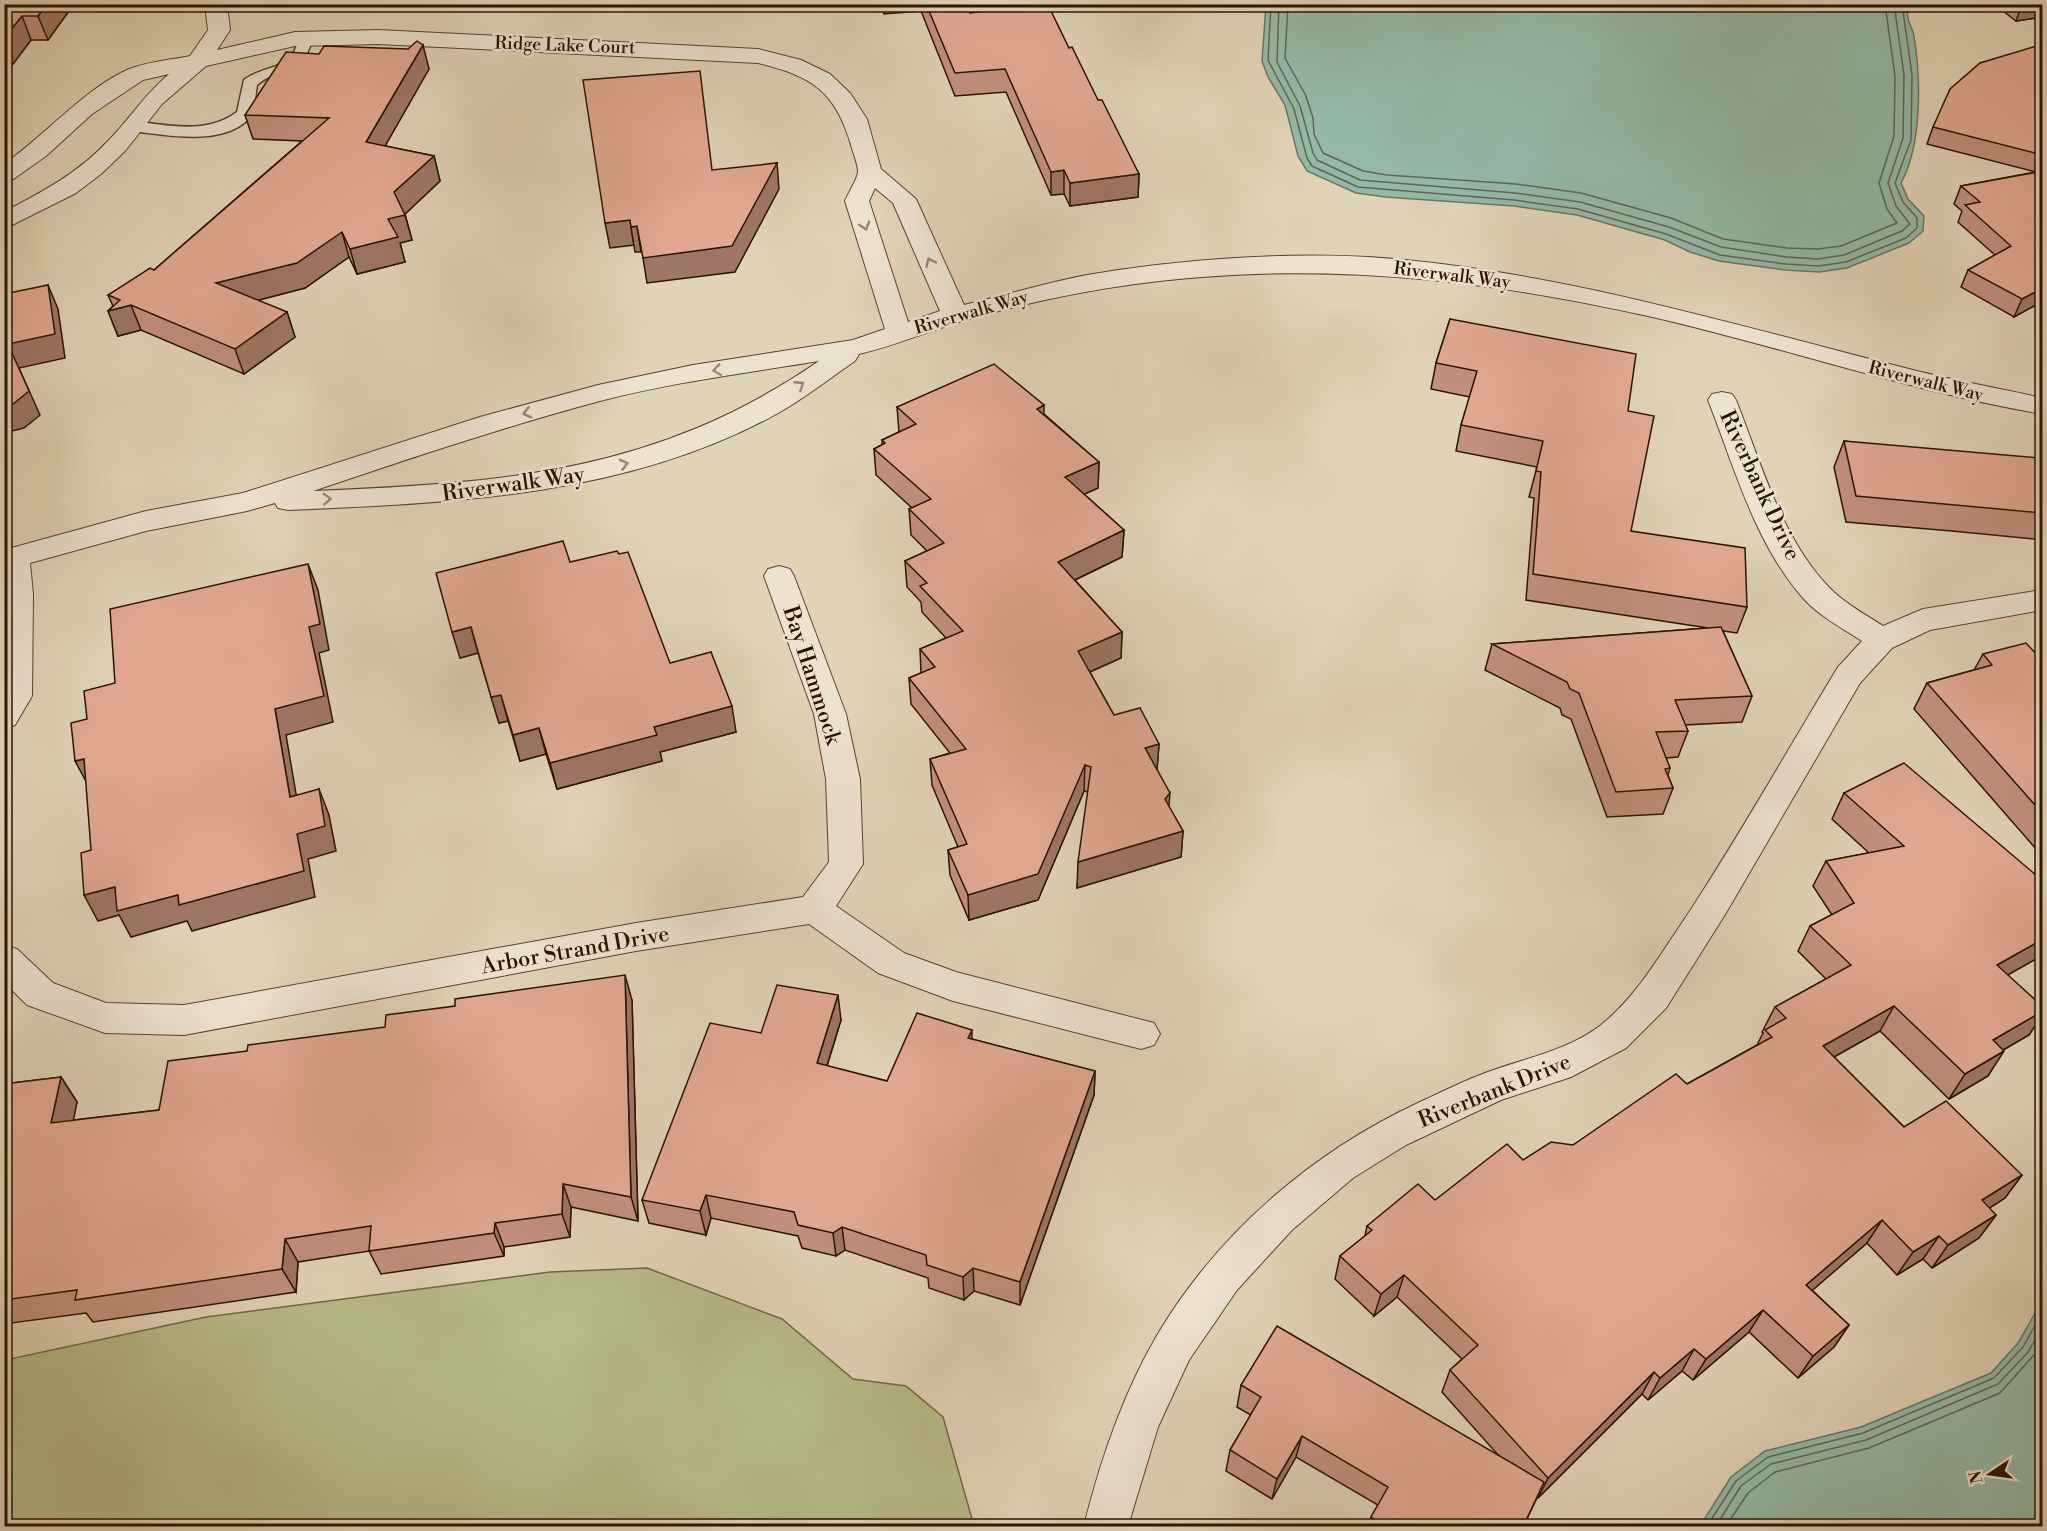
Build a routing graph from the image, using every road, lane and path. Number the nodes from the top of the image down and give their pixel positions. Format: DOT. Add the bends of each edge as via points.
graph roads {
  1 [pos="216,4"];
  2 [pos="306,38"];
  3 [pos="199,60"];
  4 [pos="132,126"];
  5 [pos="870,172"];
  6 [pos="4,175"];
  7 [pos="4,222"];
  8 [pos="955,315"];
  9 [pos="899,333"];
  10 [pos="857,347"];
  11 [pos="1722,400"];
  12 [pos="2043,406"];
  13 [pos="247,502"];
  14 [pos="9,559"];
  15 [pos="780,576"];
  16 [pos="2043,600"];
  17 [pos="1881,640"];
  18 [pos="4,717"];
  19 [pos="814,909"];
  20 [pos="4,959"];
  21 [pos="1141,1034"];
  22 [pos="1106,1527"];
  1 -- 3 [label="street, Ridge Lake Court" via="219,30"];
  2 -- 3 [label="street, Ridge Lake Court"];
  2 -- 4 [label="lane" via="297,62 249,82 245,114 231,125 203,130"];
  2 -- 5 [label="street, Ridge Lake Court" via="378,37 758,56 793,65 822,79 842,98 855,119"];
  3 -- 4 [label="street, Ridge Lake Court" via="154,99"];
  3 -- 6 [label="street, Ridge Lake Court" via="135,75 84,109 38,151"];
  4 -- 7 [label="street, Ridge Lake Court" via="93,169 57,194"];
  8 -- 5 [label="street, one-way" via="904,199"];
  5 -- 9 [label="street, one-way" via="857,201"];
  8 -- 9 [label="street, Riverwalk Way"];
  8 -- 12 [label="street, Riverwalk Way" via="1087,283 1190,270 1312,264 1413,269 1595,296 1914,379"];
  9 -- 10 [label="street, Riverwalk Way"];
  10 -- 13 [label="street, Riverwalk Way, one-way" via="598,393 490,423"];
  13 -- 10 [label="street, Riverwalk Way, one-way" via="456,494 584,475 676,447 760,412"];
  11 -- 17 [label="street, Riverbank Drive" via="1790,556 1814,591"];
  13 -- 14 [label="street, Riverwalk Way" via="146,521"];
  14 -- 18 [label="street" via="18,594 16,696"];
  15 -- 19 [label="street, Bay Hammock" via="830,714 843,779 846,864"];
  16 -- 17 [label="street, Riverbank Drive" via="1923,621"];
  17 -- 22 [label="street, Riverbank Drive" via="1849,675 1714,903 1653,997 1613,1037 1558,1066 1491,1088 1392,1133 1339,1166 1278,1217 1223,1277 1174,1346 1137,1424"];
  19 -- 20 [label="street, Arbor Strand Drive" via="636,937 184,1020 105,1018 40,994"];
  19 -- 21 [label="street" via="891,963 953,986"];
}
